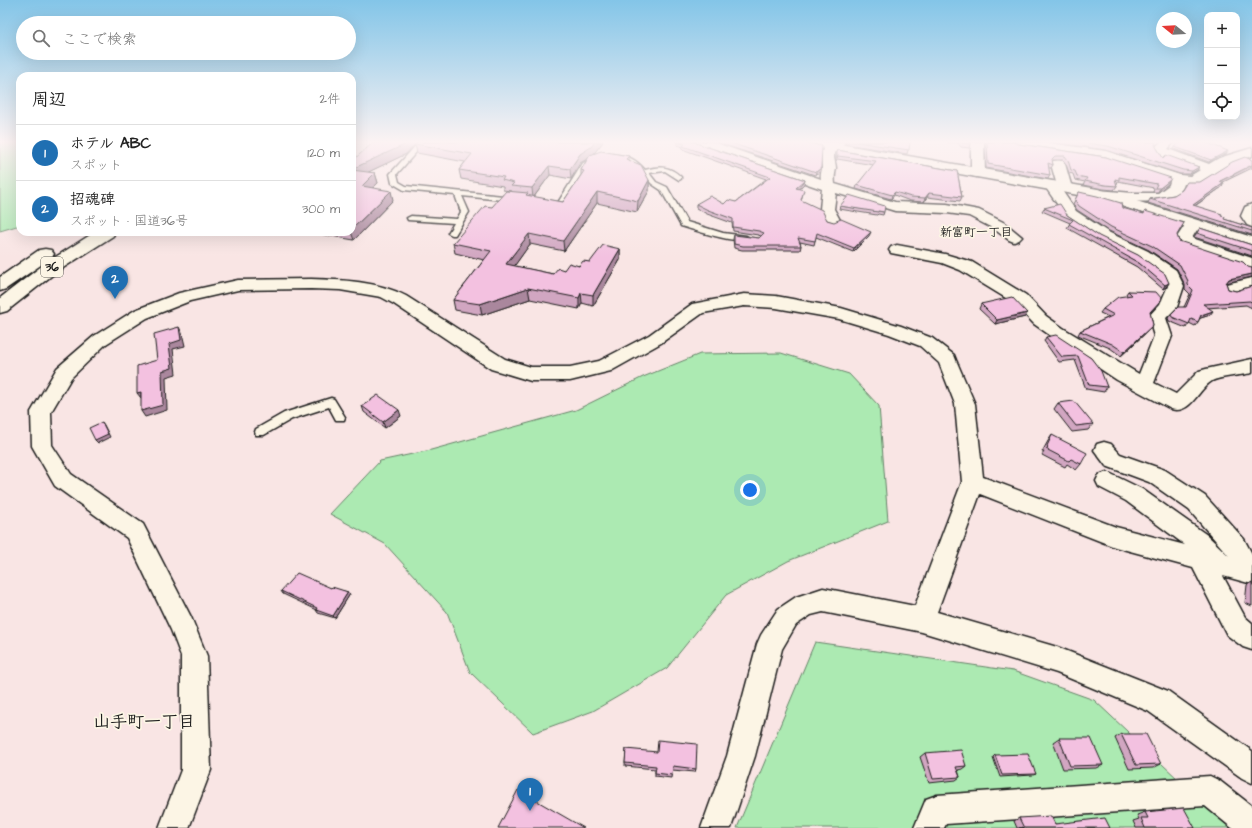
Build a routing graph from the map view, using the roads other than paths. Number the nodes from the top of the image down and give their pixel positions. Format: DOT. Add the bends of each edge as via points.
graph roads {
  1 [pos="395,181"];
  2 [pos="576,181"];
  3 [pos="652,181"];
  4 [pos="813,181"];
  5 [pos="828,181"];
  6 [pos="1025,181"];
  7 [pos="1058,181"];
  8 [pos="1178,181"];
  9 [pos="828,186"];
  10 [pos="1058,186"];
  11 [pos="458,194"];
  12 [pos="1098,194"];
  13 [pos="520,200"];
  14 [pos="551,203"];
  15 [pos="1252,208"];
  16 [pos="411,218"];
  17 [pos="832,220"];
  18 [pos="459,221"];
  19 [pos="1252,222"];
  20 [pos="1192,224"];
  21 [pos="452,233"];
  22 [pos="74,236"];
  23 [pos="101,236"];
  24 [pos="1014,237"];
  25 [pos="752,238"];
  26 [pos="1252,243"];
  27 [pos="897,250"];
  28 [pos="1252,266"];
  29 [pos="1252,283"];
  30 [pos="0,285"];
  31 [pos="1232,288"];
  32 [pos="0,307"];
  33 [pos="1252,366"];
  34 [pos="1144,385"];
  35 [pos="340,417"];
  36 [pos="260,432"];
  37 [pos="1104,450"];
  38 [pos="973,482"];
  39 [pos="1107,482"];
  40 [pos="1211,562"];
  41 [pos="1251,572"];
  42 [pos="922,620"];
  43 [pos="1252,638"];
  44 [pos="1252,768"];
  45 [pos="1252,825"];
  46 [pos="174,828"];
  47 [pos="716,828"];
  48 [pos="929,828"];
  1 -- 11 [label="lane" via="404,188"];
  2 -- 14 [label="lane" via="562,204"];
  3 -- 25 [label="lane" via="664,189 684,224 733,237"];
  4 -- 9 [label="street"];
  5 -- 9 [label="street"];
  6 -- 10 [label="main road"];
  7 -- 10 [label="street"];
  8 -- 12 [label="street" via="1176,187 1161,197 1133,198"];
  9 -- 17 [label="street" via="827,209"];
  9 -- 24 [label="street" via="899,207 965,210 978,213 995,221"];
  10 -- 12 [label="main road"];
  10 -- 34 [label="street" via="1071,214 1103,235 1142,254 1170,274 1176,286 1168,307 1157,317 1163,336"];
  11 -- 13 [label="lane"];
  11 -- 18 [label="lane" via="464,212"];
  12 -- 20 [label="main road"];
  15 -- 19 [label="street" via="1248,216"];
  16 -- 18 [label="lane"];
  18 -- 21 [label="lane"];
  20 -- 26 [label="main road"];
  20 -- 28 [label="street" via="1182,240"];
  22 -- 30 [label="main road, 36"];
  23 -- 32 [label="main road, 36" via="49,268"];
  27 -- 34 [label="street" via="945,259 966,266 1020,298 1040,320 1057,332"];
  29 -- 31 [label="street"];
  33 -- 34 [label="street" via="1206,376 1178,404"];
  35 -- 36 [label="lane" via="332,402 288,416"];
  37 -- 41 [label="street" via="1113,460 1156,476 1198,503 1236,546"];
  38 -- 40 [label="street" via="1115,536"];
  38 -- 42 [label="street"];
  38 -- 46 [label="street" via="965,404 947,360 926,342 841,314 776,302 744,300 698,308 655,339 604,366 570,374 531,374 498,364 386,292 340,285 238,286 185,297 141,314 100,340 64,373 41,412 42,446 63,480 135,531 194,656 196,770"];
  39 -- 40 [label="street" via="1134,495 1199,542"];
  40 -- 41 [label="street"];
  40 -- 43 [label="street" via="1236,626"];
  42 -- 44 [label="street" via="1057,660 1158,701"];
  42 -- 47 [label="street" via="824,600 805,605 787,617 770,644 741,756"];
  45 -- 48 [label="street" via="1210,791 937,810"];
}
